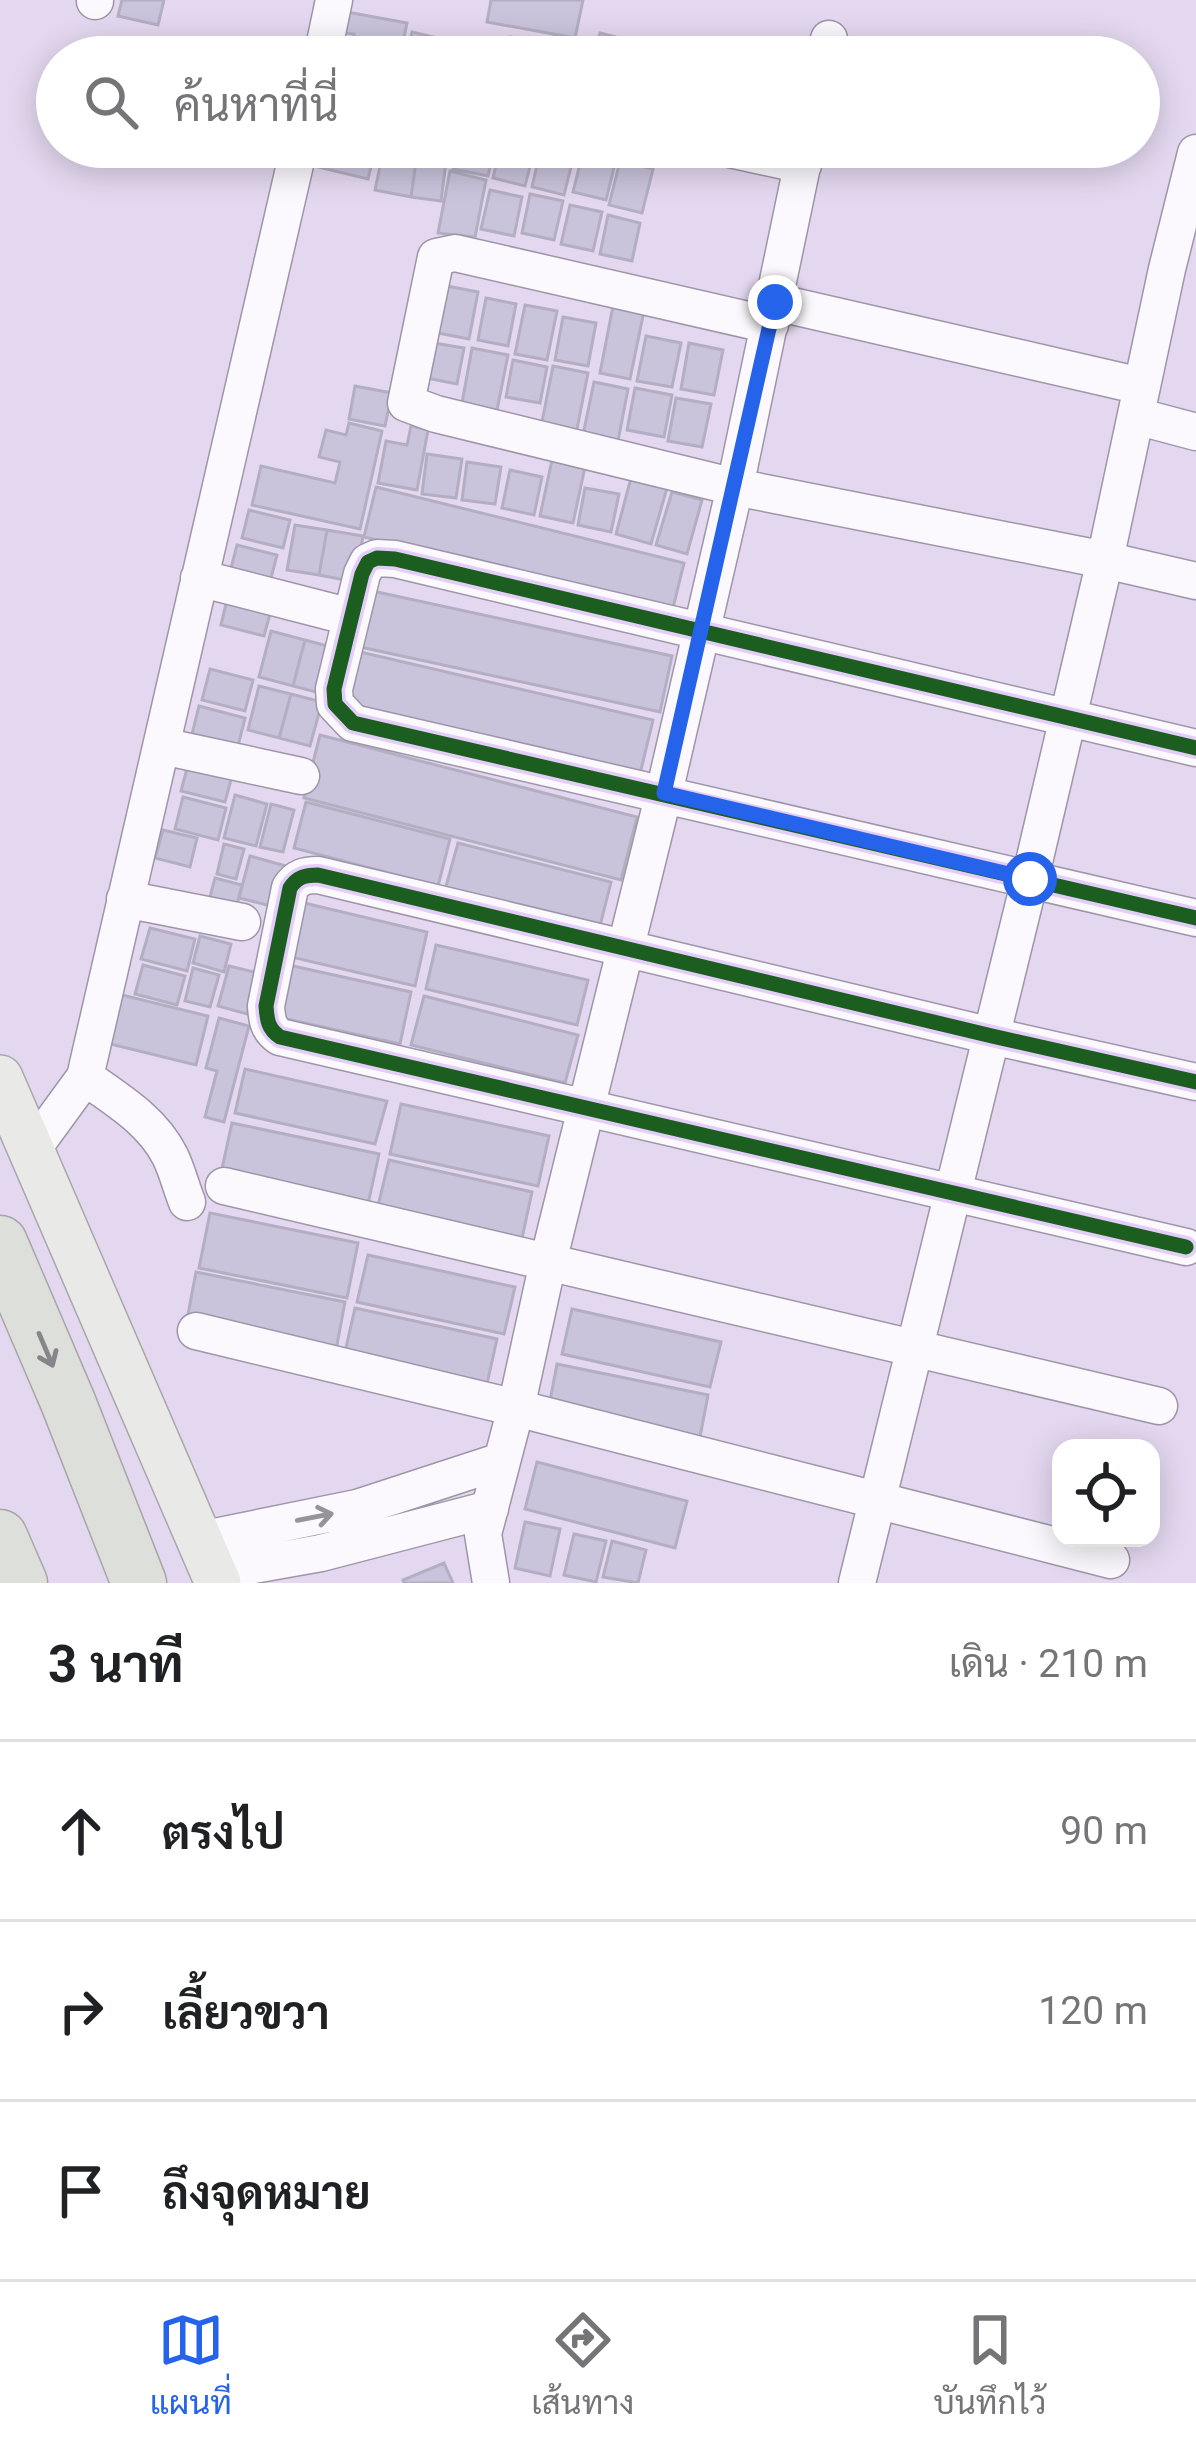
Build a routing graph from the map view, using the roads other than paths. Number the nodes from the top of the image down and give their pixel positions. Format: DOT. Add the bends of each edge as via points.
graph roads {
  1 [pos="334,0"];
  2 [pos="326,36"];
  3 [pos="1196,153"];
  4 [pos="294,168"];
  5 [pos="802,168"];
  6 [pos="1181,273"];
  7 [pos="772,314"];
  8 [pos="1139,401"];
  9 [pos="1196,432"];
  10 [pos="735,487"];
  11 [pos="1105,560"];
  12 [pos="199,578"];
  13 [pos="1196,581"];
  14 [pos="339,614"];
  15 [pos="700,631"];
  16 [pos="1068,717"];
  17 [pos="162,746"];
  18 [pos="1196,748"];
  19 [pos="301,776"];
  20 [pos="664,793"];
  21 [pos="1030,879"];
  22 [pos="125,898"];
  23 [pos="1196,918"];
  24 [pos="242,922"];
  25 [pos="623,948"];
  26 [pos="992,1036"];
  27 [pos="85,1077"];
  28 [pos="0,1078"];
  29 [pos="1196,1082"];
  30 [pos="587,1107"];
  31 [pos="31,1151"];
  32 [pos="224,1186"];
  33 [pos="955,1193"];
  34 [pos="187,1202"];
  35 [pos="0,1243"];
  36 [pos="1186,1247"];
  37 [pos="548,1262"];
  38 [pos="196,1331"];
  39 [pos="914,1350"];
  40 [pos="1159,1406"];
  41 [pos="516,1408"];
  42 [pos="500,1461"];
  43 [pos="877,1502"];
  44 [pos="490,1509"];
  45 [pos="0,1537"];
  46 [pos="1111,1560"];
  47 [pos="211,1565"];
  48 [pos="20,1583"];
  49 [pos="139,1583"];
  50 [pos="492,1583"];
  51 [pos="857,1583"];
  1 -- 2 [label="street"];
  3 -- 6 [label="street"];
  4 -- 12 [label="street"];
  5 -- 7 [label="street"];
  6 -- 8 [label="street"];
  7 -- 8 [label="street"];
  7 -- 10 [label="street"];
  7 -- 10 [label="street" via="442,254 406,393 406,404 436,414"];
  8 -- 9 [label="street"];
  8 -- 11 [label="street"];
  10 -- 11 [label="street"];
  10 -- 15 [label="street"];
  11 -- 13 [label="street"];
  11 -- 16 [label="street"];
  12 -- 14 [label="street"];
  12 -- 17 [label="street"];
  15 -- 16 [label="street"];
  15 -- 20 [label="street"];
  15 -- 20 [label="street" via="377,558 362,574 334,689 335,704 353,723"];
  16 -- 18 [label="street"];
  16 -- 21 [label="street"];
  17 -- 19 [label="street"];
  17 -- 22 [label="street"];
  20 -- 21 [label="street"];
  20 -- 25 [label="street"];
  21 -- 23 [label="street"];
  21 -- 26 [label="street"];
  22 -- 24 [label="street"];
  22 -- 27 [label="street"];
  25 -- 26 [label="street"];
  25 -- 30 [label="street"];
  25 -- 30 [label="street" via="318,875 290,888 266,1006 272,1032"];
  26 -- 29 [label="street"];
  26 -- 33 [label="street"];
  27 -- 31 [label="street"];
  27 -- 34 [label="street" via="160,1140"];
  28 -- 31 [label="main road"];
  30 -- 33 [label="street"];
  30 -- 37 [label="street"];
  31 -- 47 [label="main road"];
  32 -- 37 [label="street"];
  33 -- 36 [label="street"];
  33 -- 39 [label="street"];
  35 -- 49 [label="highway, one-way"];
  37 -- 39 [label="street"];
  37 -- 41 [label="street"];
  38 -- 41 [label="street"];
  39 -- 40 [label="street"];
  39 -- 43 [label="street"];
  41 -- 42 [label="street"];
  41 -- 43 [label="street"];
  42 -- 44 [label="street"];
  47 -- 42 [label="street, one-way"];
  43 -- 46 [label="street"];
  43 -- 51 [label="street"];
  44 -- 47 [label="street" via="321,1553"];
  44 -- 50 [label="street" via="484,1554"];
  45 -- 48 [label="highway"];
}
